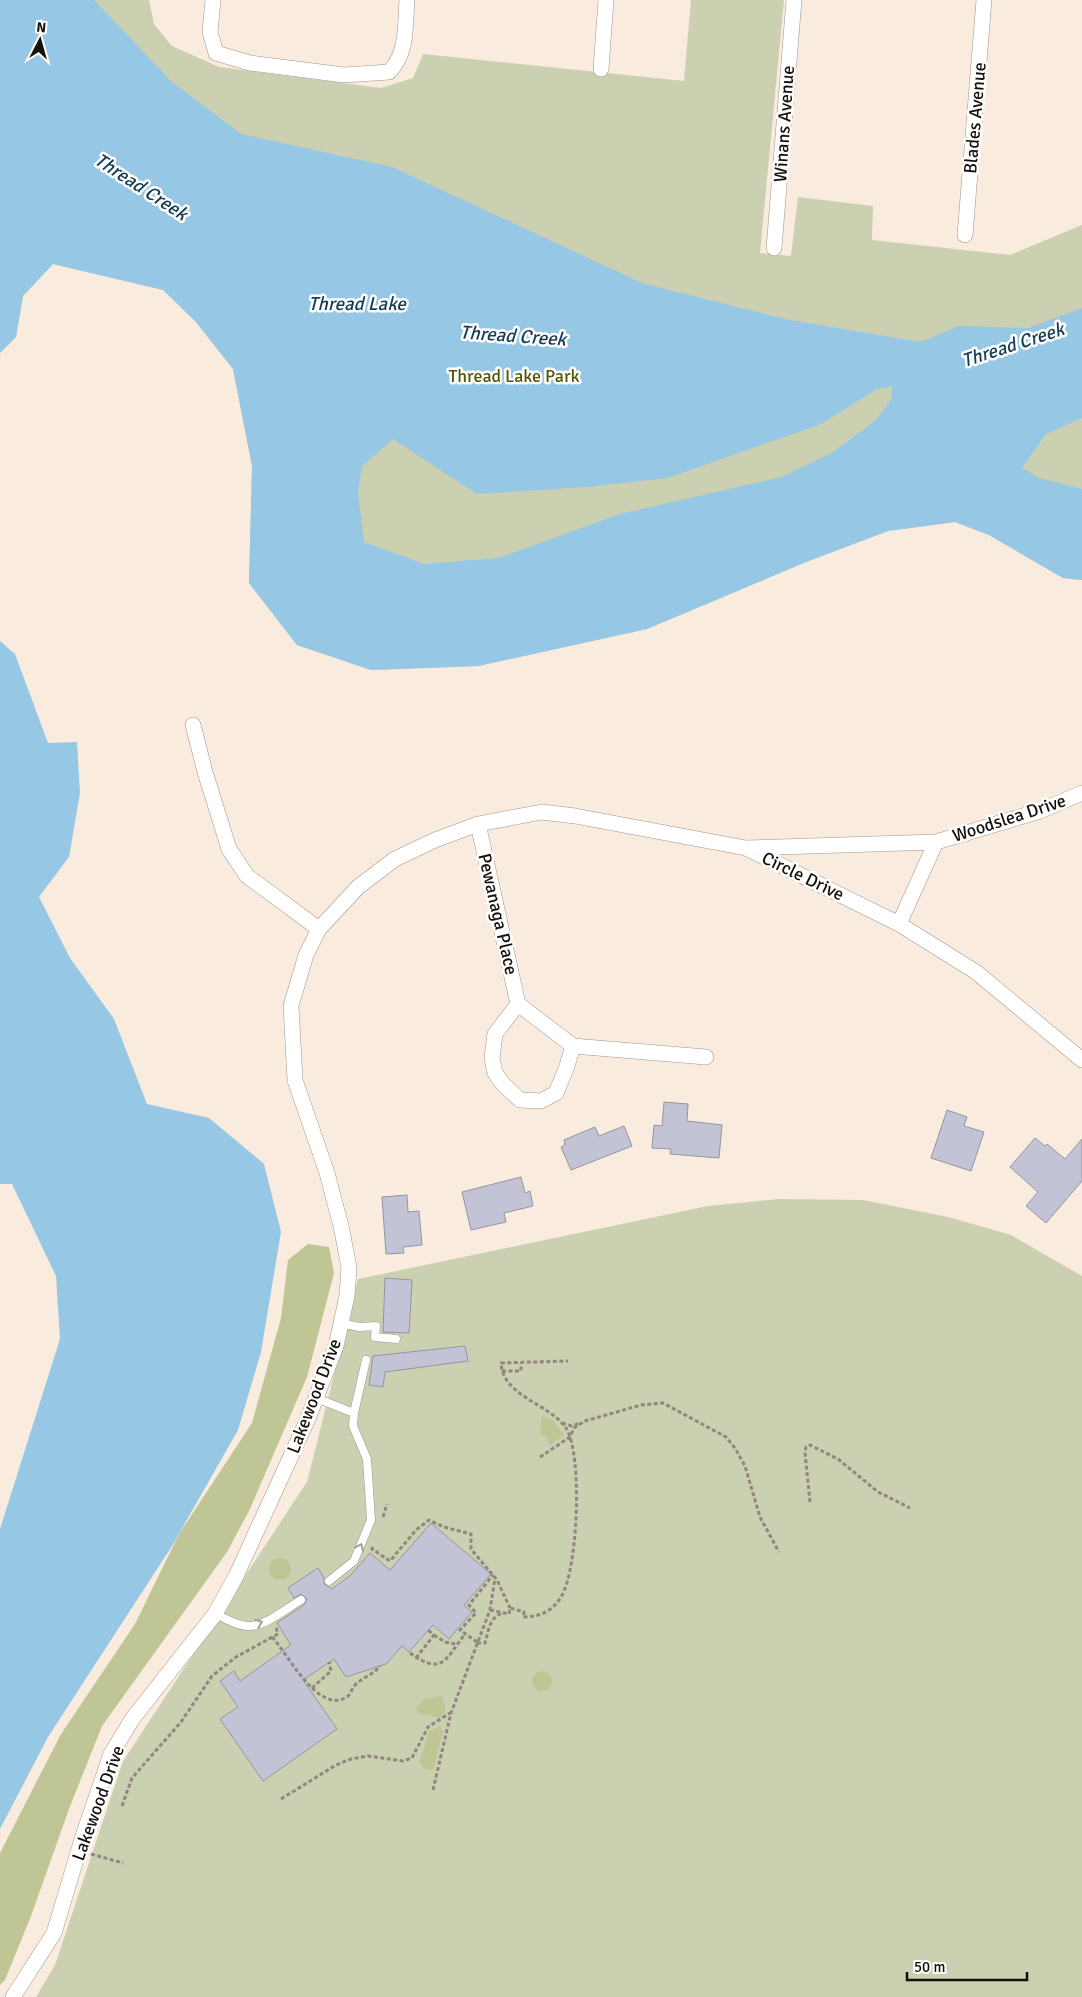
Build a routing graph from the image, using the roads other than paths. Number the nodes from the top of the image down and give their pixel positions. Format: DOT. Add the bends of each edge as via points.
graph roads {
  1 [pos="213,0"];
  2 [pos="407,0"];
  3 [pos="606,0"];
  4 [pos="794,0"];
  5 [pos="984,0"];
  6 [pos="602,69"];
  7 [pos="965,235"];
  8 [pos="774,248"];
  9 [pos="193,725"];
  10 [pos="1082,793"];
  11 [pos="478,824"];
  12 [pos="936,842"];
  13 [pos="746,848"];
  14 [pos="899,924"];
  15 [pos="319,929"];
  16 [pos="518,1004"];
  17 [pos="574,1046"];
  18 [pos="706,1056"];
  19 [pos="1082,1060"];
  20 [pos="341,1323"];
  21 [pos="396,1339"];
  22 [pos="366,1360"];
  23 [pos="316,1398"];
  24 [pos="354,1413"];
  25 [pos="329,1581"];
  26 [pos="301,1600"];
  27 [pos="215,1614"];
  28 [pos="13,1997"];
  1 -- 2 [label="street" via="210,32 216,53 250,63 344,75 389,72 402,54"];
  3 -- 6 [label="street"];
  4 -- 8 [label="street, Winans Avenue"];
  5 -- 7 [label="street, Blades Avenue"];
  9 -- 15 [label="street" via="229,849 247,876"];
  10 -- 12 [label="street, Woodslea Drive" via="1040,811"];
  11 -- 13 [label="street, Circle Drive" via="542,812"];
  11 -- 15 [label="street, Lakewood Drive" via="395,859 358,887"];
  11 -- 16 [label="street, Pewanaga Place"];
  12 -- 13 [label="street, Woodslea Drive"];
  12 -- 14 [label="street, Woodslea Drive"];
  13 -- 14 [label="street, Circle Drive"];
  14 -- 19 [label="street, Circle Drive" via="976,972"];
  15 -- 20 [label="street, Lakewood Drive" via="306,955 291,1006 292,1025 296,1080 327,1173 349,1266"];
  16 -- 17 [label="street"];
  16 -- 17 [label="street" via="495,1034 492,1058 495,1072 520,1100 541,1101 556,1093"];
  17 -- 18 [label="street"];
  20 -- 21 [label="lane" via="376,1326 374,1336"];
  20 -- 23 [label="street, Lakewood Drive" via="336,1346"];
  22 -- 24 [label="lane"];
  23 -- 24 [label="lane"];
  23 -- 27 [label="street, Lakewood Drive" via="236,1576"];
  25 -- 24 [label="lane, one-way" via="354,1561 371,1520 367,1459 353,1426"];
  27 -- 26 [label="lane, one-way" via="250,1626"];
  27 -- 28 [label="street, Lakewood Drive" via="133,1718 111,1754 54,1933"];
}
